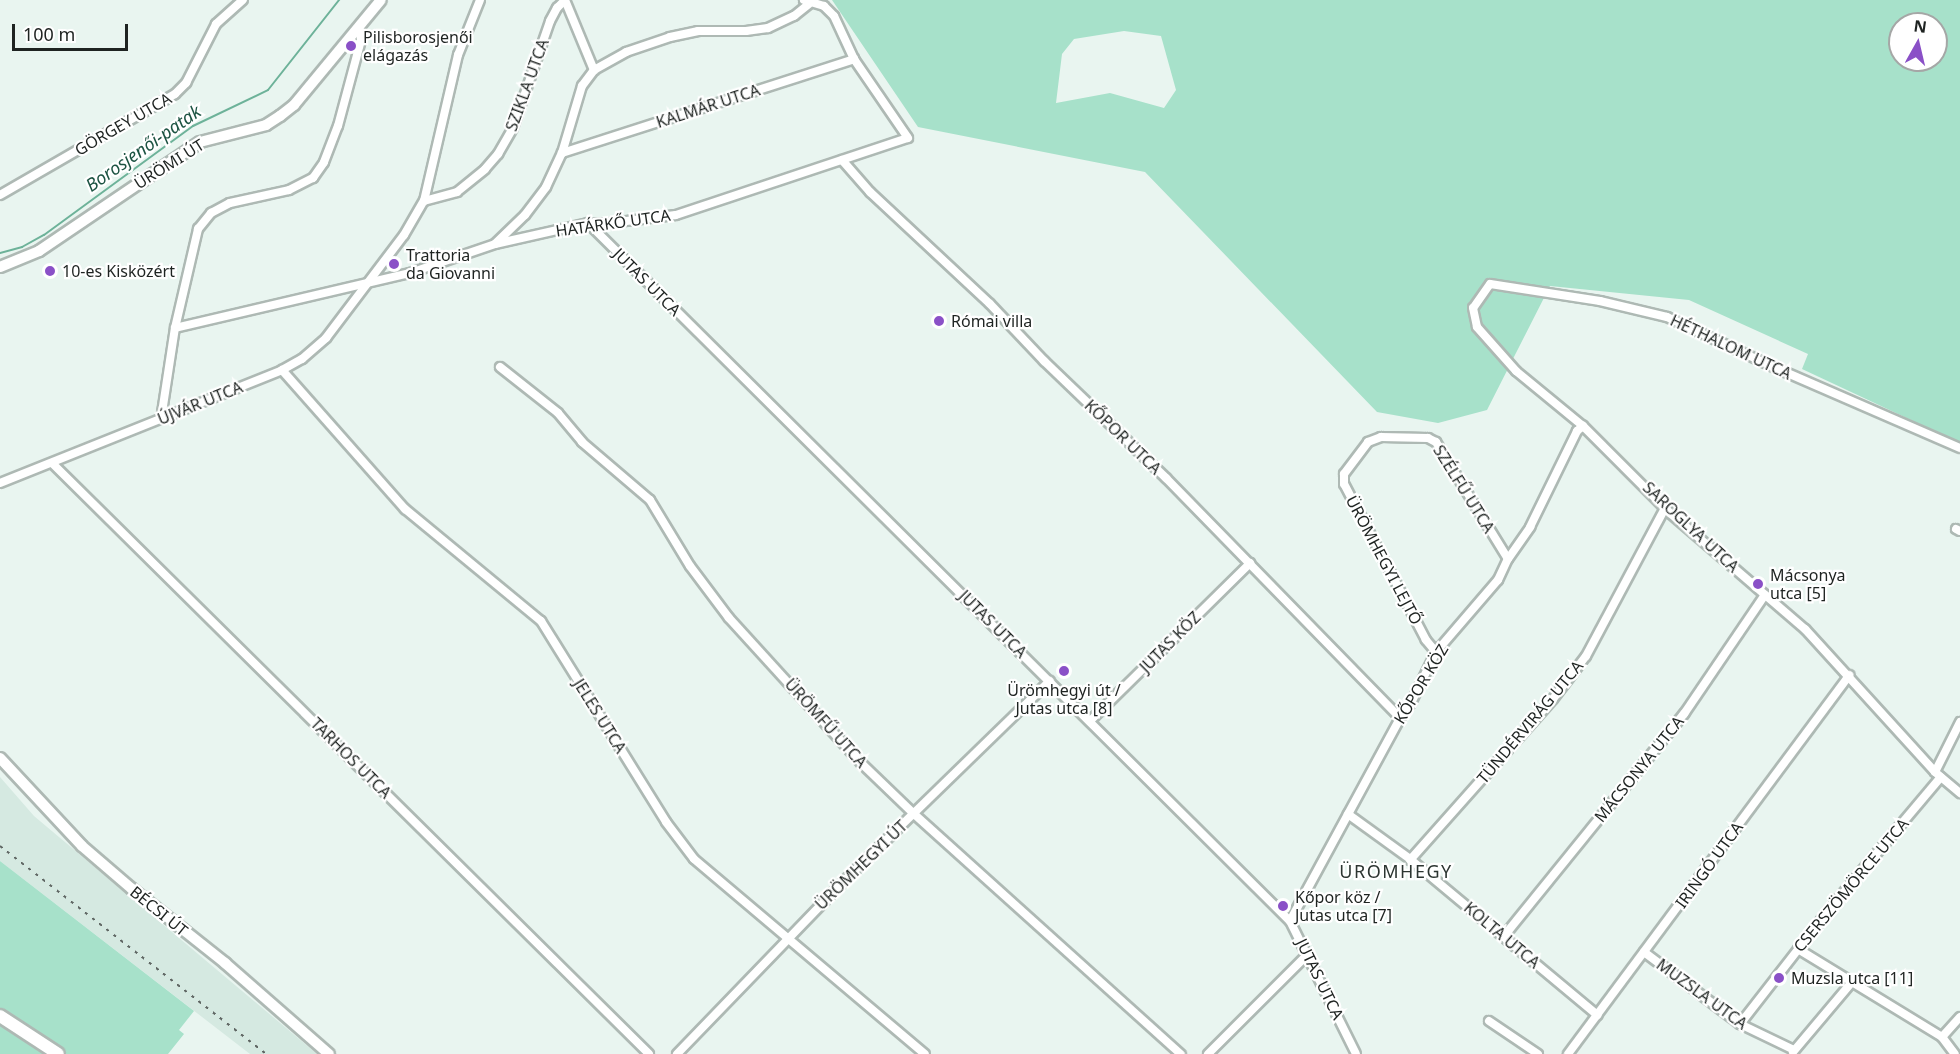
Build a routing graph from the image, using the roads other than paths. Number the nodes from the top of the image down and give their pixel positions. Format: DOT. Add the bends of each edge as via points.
graph roads {
  1 [pos="243,0"];
  2 [pos="480,0"];
  3 [pos="565,0"];
  4 [pos="378,1"];
  5 [pos="806,2"];
  6 [pos="359,26"];
  7 [pos="854,59"];
  8 [pos="594,70"];
  9 [pos="562,153"];
  10 [pos="842,160"];
  11 [pos="0,195"];
  12 [pos="424,201"];
  13 [pos="588,223"];
  14 [pos="495,244"];
  15 [pos="0,267"];
  16 [pos="370,282"];
  17 [pos="175,328"];
  18 [pos="500,367"];
  19 [pos="282,370"];
  20 [pos="1516,371"];
  21 [pos="161,419"];
  22 [pos="1582,426"];
  23 [pos="1374,439"];
  24 [pos="1960,448"];
  25 [pos="52,463"];
  26 [pos="0,483"];
  27 [pos="1665,508"];
  28 [pos="1508,559"];
  29 [pos="1250,563"];
  30 [pos="1765,595"];
  31 [pos="1436,652"];
  32 [pos="1849,675"];
  33 [pos="1050,681"];
  34 [pos="1400,718"];
  35 [pos="1090,722"];
  36 [pos="1960,722"];
  37 [pos="0,758"];
  38 [pos="1938,775"];
  39 [pos="1960,793"];
  40 [pos="914,814"];
  41 [pos="1348,814"];
  42 [pos="1410,860"];
  43 [pos="1290,921"];
  44 [pos="1504,936"];
  45 [pos="787,938"];
  46 [pos="1798,949"];
  47 [pos="1644,952"];
  48 [pos="1308,954"];
  49 [pos="1852,982"];
  50 [pos="1597,1015"];
  51 [pos="0,1016"];
  52 [pos="1960,1017"];
  53 [pos="1489,1021"];
  54 [pos="1740,1024"];
  55 [pos="1942,1037"];
  56 [pos="1793,1052"];
  57 [pos="58,1054"];
  58 [pos="329,1054"];
  59 [pos="649,1054"];
  60 [pos="677,1054"];
  61 [pos="925,1054"];
  62 [pos="1181,1054"];
  63 [pos="1208,1054"];
  64 [pos="1356,1054"];
  65 [pos="1538,1054"];
  66 [pos="1568,1054"];
  67 [pos="1955,1054"];
  1 -- 11 [label="street, GÖRGEY UTCA" via="216,24 186,83 175,94"];
  2 -- 12 [label="street, ÚJVÁR UTCA" via="458,55"];
  3 -- 8 [label="street, SZIKLA UTCA"];
  3 -- 12 [label="street, SZIKLA UTCA" via="550,21 513,128 498,153 457,192"];
  4 -- 6 [label="main road, ÜRÖMI ÚT"];
  5 -- 7 [label="street" via="824,6 834,16"];
  5 -- 8 [label="street" via="794,16 768,28 698,31 670,37 626,52"];
  6 -- 15 [label="main road, ÜRÖMI ÚT" via="294,105 280,116 191,147 39,251"];
  6 -- 17 [label="street" via="361,40 324,162 313,178 295,188 230,203 210,213 193,239"];
  7 -- 9 [label="street, KALMÁR UTCA"];
  7 -- 10 [label="street, HATÁRKŐ UTCA" via="908,138"];
  8 -- 9 [label="street" via="582,86"];
  9 -- 14 [label="street" via="539,200"];
  10 -- 13 [label="street, HATÁRKŐ UTCA" via="676,215"];
  10 -- 29 [label="street, KŐPOR UTCA" via="870,192 995,309"];
  12 -- 16 [label="street, ÚJVÁR UTCA"];
  13 -- 14 [label="street, HATÁRKŐ UTCA"];
  13 -- 33 [label="street, JUTAS UTCA"];
  14 -- 16 [label="street, HATÁRKŐ UTCA" via="410,273"];
  16 -- 17 [label="street, HATÁRKŐ UTCA"];
  16 -- 19 [label="street, ÚJVÁR UTCA" via="326,338"];
  17 -- 21 [label="street"];
  18 -- 40 [label="street, ÜRÖMFŰ UTCA" via="558,413 582,442 650,500 690,566 729,618 827,728"];
  19 -- 21 [label="street, ÚJVÁR UTCA"];
  19 -- 45 [label="street, JELES UTCA" via="405,509 541,621 686,850"];
  20 -- 22 [label="street, SAROGLYA UTCA"];
  20 -- 24 [label="street, HÉTHALOM UTCA" via="1474,319 1473,308 1490,284 1600,301 1667,317"];
  21 -- 25 [label="street, ÚJVÁR UTCA"];
  22 -- 27 [label="street, SAROGLYA UTCA"];
  22 -- 28 [label="street, KŐPOR KÖZ" via="1530,527"];
  23 -- 28 [label="street, SZÉLFŰ UTCA" via="1428,438 1436,442"];
  23 -- 31 [label="street, ÜRÖMHEGYI LEJTŐ" via="1344,474 1344,484 1426,640"];
  25 -- 26 [label="street, ÚJVÁR UTCA"];
  25 -- 59 [label="street, TARHOS UTCA"];
  27 -- 30 [label="street, SAROGLYA UTCA"];
  27 -- 42 [label="street, TÜNDÉRVIRÁG UTCA" via="1586,656 1554,699"];
  28 -- 31 [label="street, KŐPOR KÖZ" via="1498,580"];
  29 -- 34 [label="street, KŐPOR UTCA"];
  29 -- 35 [label="street, JUTAS KÖZ"];
  30 -- 32 [label="street, SAROGLYA UTCA"];
  30 -- 44 [label="street, MÁCSONYA UTCA" via="1677,722"];
  31 -- 34 [label="street, KŐPOR KÖZ"];
  32 -- 38 [label="street, SAROGLYA UTCA"];
  32 -- 47 [label="street, IRINGÓ UTCA"];
  33 -- 35 [label="street, JUTAS UTCA"];
  33 -- 40 [label="street, ÜRÖMHEGYI ÚT"];
  34 -- 41 [label="street, KŐPOR KÖZ"];
  35 -- 43 [label="street, JUTAS UTCA"];
  36 -- 38 [label="street, CSERSZÖMÖRCE UTCA"];
  37 -- 58 [label="main road, BÉCSI ÚT" via="82,846"];
  38 -- 39 [label="street, SAROGLYA UTCA"];
  38 -- 46 [label="street, CSERSZÖMÖRCE UTCA"];
  40 -- 45 [label="street, ÜRÖMHEGYI ÚT"];
  40 -- 62 [label="street, ÜRÖMFŰ UTCA"];
  41 -- 42 [label="street, KOLTA UTCA"];
  41 -- 43 [label="street, KŐPOR KÖZ"];
  42 -- 44 [label="street, KOLTA UTCA"];
  43 -- 48 [label="street, JUTAS UTCA"];
  44 -- 50 [label="street, KOLTA UTCA"];
  45 -- 60 [label="street, ÜRÖMHEGYI ÚT"];
  45 -- 61 [label="street, JELES UTCA"];
  46 -- 49 [label="street"];
  46 -- 54 [label="street, CSERSZÖMÖRCE UTCA"];
  47 -- 50 [label="street, IRINGÓ UTCA"];
  47 -- 54 [label="street, MUZSLA UTCA"];
  48 -- 63 [label="street"];
  48 -- 64 [label="street, JUTAS UTCA"];
  49 -- 55 [label="street"];
  49 -- 56 [label="street"];
  50 -- 66 [label="street, IRINGÓ UTCA"];
  51 -- 57 [label="main road"];
  52 -- 55 [label="street"];
  53 -- 65 [label="street"];
  54 -- 56 [label="street, MUZSLA UTCA"];
  55 -- 67 [label="street"];
}
